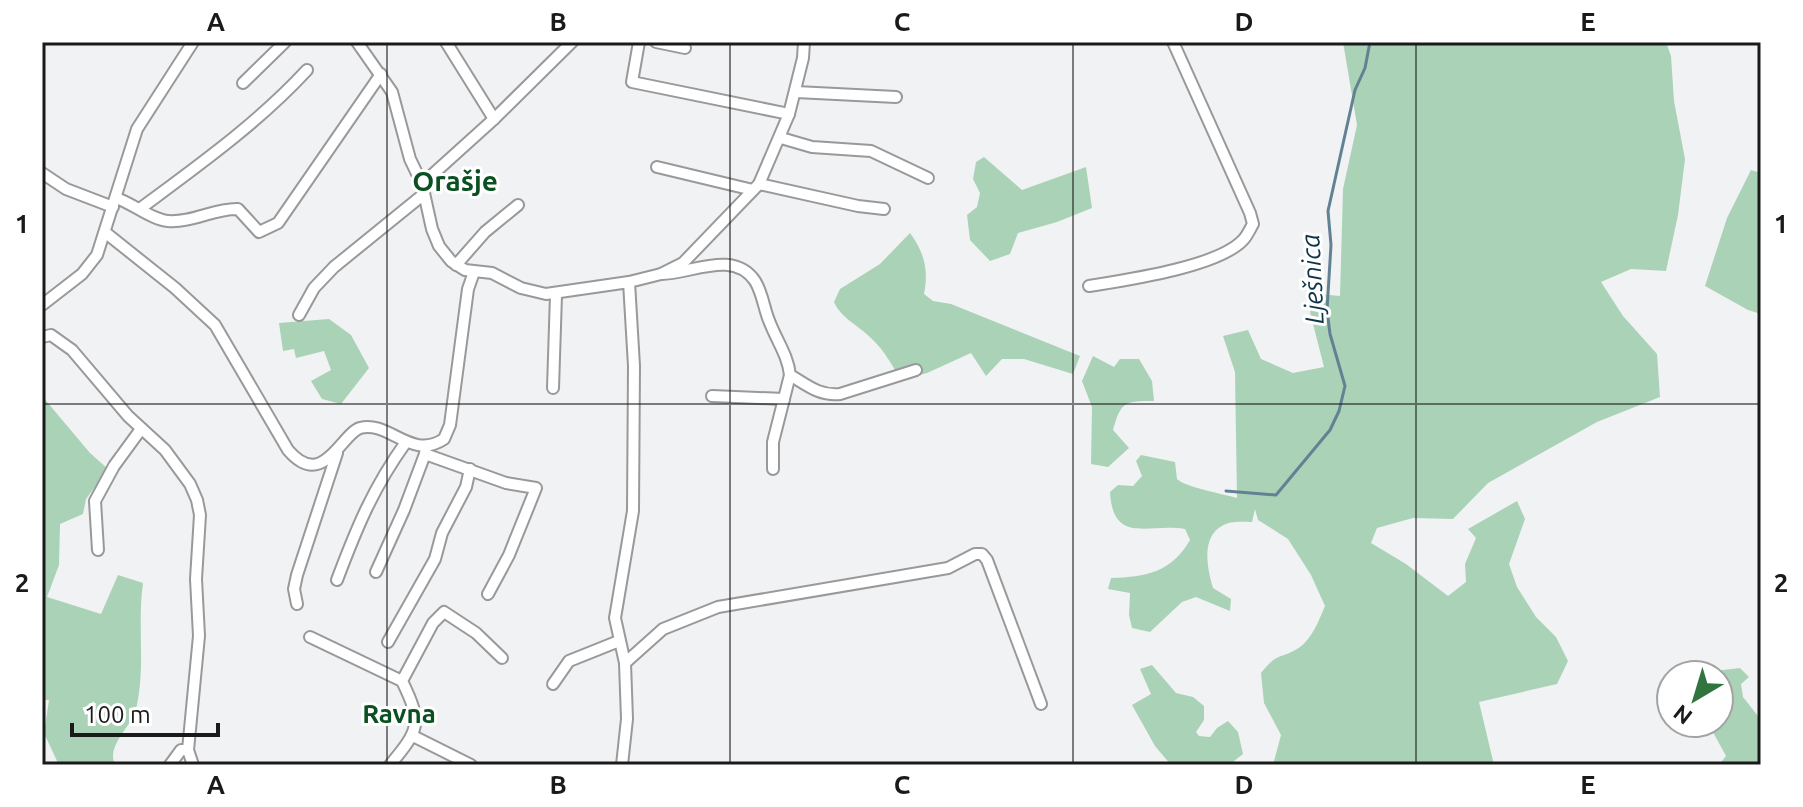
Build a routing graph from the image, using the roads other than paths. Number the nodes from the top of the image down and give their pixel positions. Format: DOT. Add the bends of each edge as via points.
graph roads {
  1 [pos="193,42"];
  2 [pos="285,42"];
  3 [pos="357,42"];
  4 [pos="446,42"];
  5 [pos="572,42"];
  6 [pos="639,42"];
  7 [pos="656,42"];
  8 [pos="804,42"];
  9 [pos="1173,42"];
  10 [pos="685,48"];
  11 [pos="307,70"];
  12 [pos="381,74"];
  13 [pos="243,83"];
  14 [pos="796,92"];
  15 [pos="896,97"];
  16 [pos="789,114"];
  17 [pos="494,119"];
  18 [pos="781,138"];
  19 [pos="657,167"];
  20 [pos="42,173"];
  21 [pos="928,178"];
  22 [pos="756,187"];
  23 [pos="423,189"];
  24 [pos="114,202"];
  25 [pos="518,205"];
  26 [pos="141,208"];
  27 [pos="884,209"];
  28 [pos="106,233"];
  29 [pos="456,265"];
  30 [pos="474,272"];
  31 [pos="661,274"];
  32 [pos="629,282"];
  33 [pos="1089,286"];
  34 [pos="556,295"];
  35 [pos="42,305"];
  36 [pos="299,315"];
  37 [pos="42,337"];
  38 [pos="916,370"];
  39 [pos="790,375"];
  40 [pos="553,388"];
  41 [pos="712,396"];
  42 [pos="784,399"];
  43 [pos="141,429"];
  44 [pos="406,442"];
  45 [pos="426,450"];
  46 [pos="337,452"];
  47 [pos="470,469"];
  48 [pos="773,469"];
  49 [pos="98,550"];
  50 [pos="376,572"];
  51 [pos="337,580"];
  52 [pos="488,594"];
  53 [pos="297,604"];
  54 [pos="310,637"];
  55 [pos="619,641"];
  56 [pos="388,642"];
  57 [pos="502,658"];
  58 [pos="625,663"];
  59 [pos="402,681"];
  60 [pos="553,684"];
  61 [pos="1041,704"];
  62 [pos="413,736"];
  63 [pos="188,750"];
  64 [pos="170,765"];
  65 [pos="193,765"];
  66 [pos="390,765"];
  67 [pos="471,765"];
  68 [pos="622,765"];
  1 -- 24 [label="street" via="137,129"];
  2 -- 13 [label="street"];
  3 -- 12 [label="street"];
  4 -- 17 [label="street"];
  5 -- 17 [label="street"];
  6 -- 16 [label="street" via="632,82"];
  7 -- 10 [label="street"];
  8 -- 14 [label="street"];
  9 -- 33 [label="street" via="1253,224 1244,239 1216,257"];
  11 -- 26 [label="street" via="264,114"];
  12 -- 23 [label="street" via="392,92"];
  12 -- 26 [label="street" via="278,223 259,232 238,209 170,222"];
  14 -- 15 [label="street"];
  14 -- 16 [label="street"];
  16 -- 18 [label="street"];
  17 -- 23 [label="street"];
  18 -- 21 [label="street" via="812,147 871,151"];
  18 -- 22 [label="street"];
  19 -- 22 [label="street"];
  20 -- 24 [label="street" via="66,189"];
  22 -- 27 [label="street"];
  22 -- 31 [label="street" via="683,263"];
  23 -- 29 [label="street" via="439,246"];
  23 -- 36 [label="street" via="334,267"];
  24 -- 26 [label="street"];
  24 -- 28 [label="street"];
  25 -- 29 [label="street"];
  28 -- 35 [label="street" via="90,265"];
  28 -- 46 [label="street" via="215,325 293,456 312,463"];
  29 -- 30 [label="street"];
  30 -- 34 [label="street"];
  30 -- 45 [label="street" via="447,435"];
  31 -- 32 [label="street"];
  31 -- 39 [label="street" via="714,264 744,271 755,282"];
  32 -- 34 [label="street"];
  32 -- 55 [label="street" via="633,511 615,618"];
  34 -- 40 [label="street"];
  37 -- 43 [label="street" via="51,335 72,350"];
  38 -- 39 [label="street" via="828,395"];
  39 -- 42 [label="street"];
  41 -- 42 [label="street"];
  42 -- 48 [label="street" via="773,442"];
  43 -- 49 [label="street" via="95,501"];
  43 -- 63 [label="street" via="180,468 200,515 199,636"];
  44 -- 45 [label="street"];
  44 -- 46 [label="street" via="363,427"];
  44 -- 51 [label="street" via="377,483"];
  45 -- 47 [label="street"];
  45 -- 50 [label="street"];
  46 -- 53 [label="street" via="297,575"];
  47 -- 52 [label="street" via="536,488"];
  47 -- 56 [label="street" via="435,559"];
  54 -- 59 [label="street"];
  55 -- 58 [label="street"];
  55 -- 60 [label="street" via="569,661"];
  57 -- 59 [label="street" via="444,612 428,630"];
  58 -- 61 [label="street" via="663,629 718,607 948,568 982,554"];
  58 -- 68 [label="street"];
  59 -- 62 [label="street" via="416,718"];
  62 -- 66 [label="street"];
  62 -- 67 [label="street"];
  63 -- 64 [label="street" via="181,750"];
  63 -- 65 [label="street"];
}
